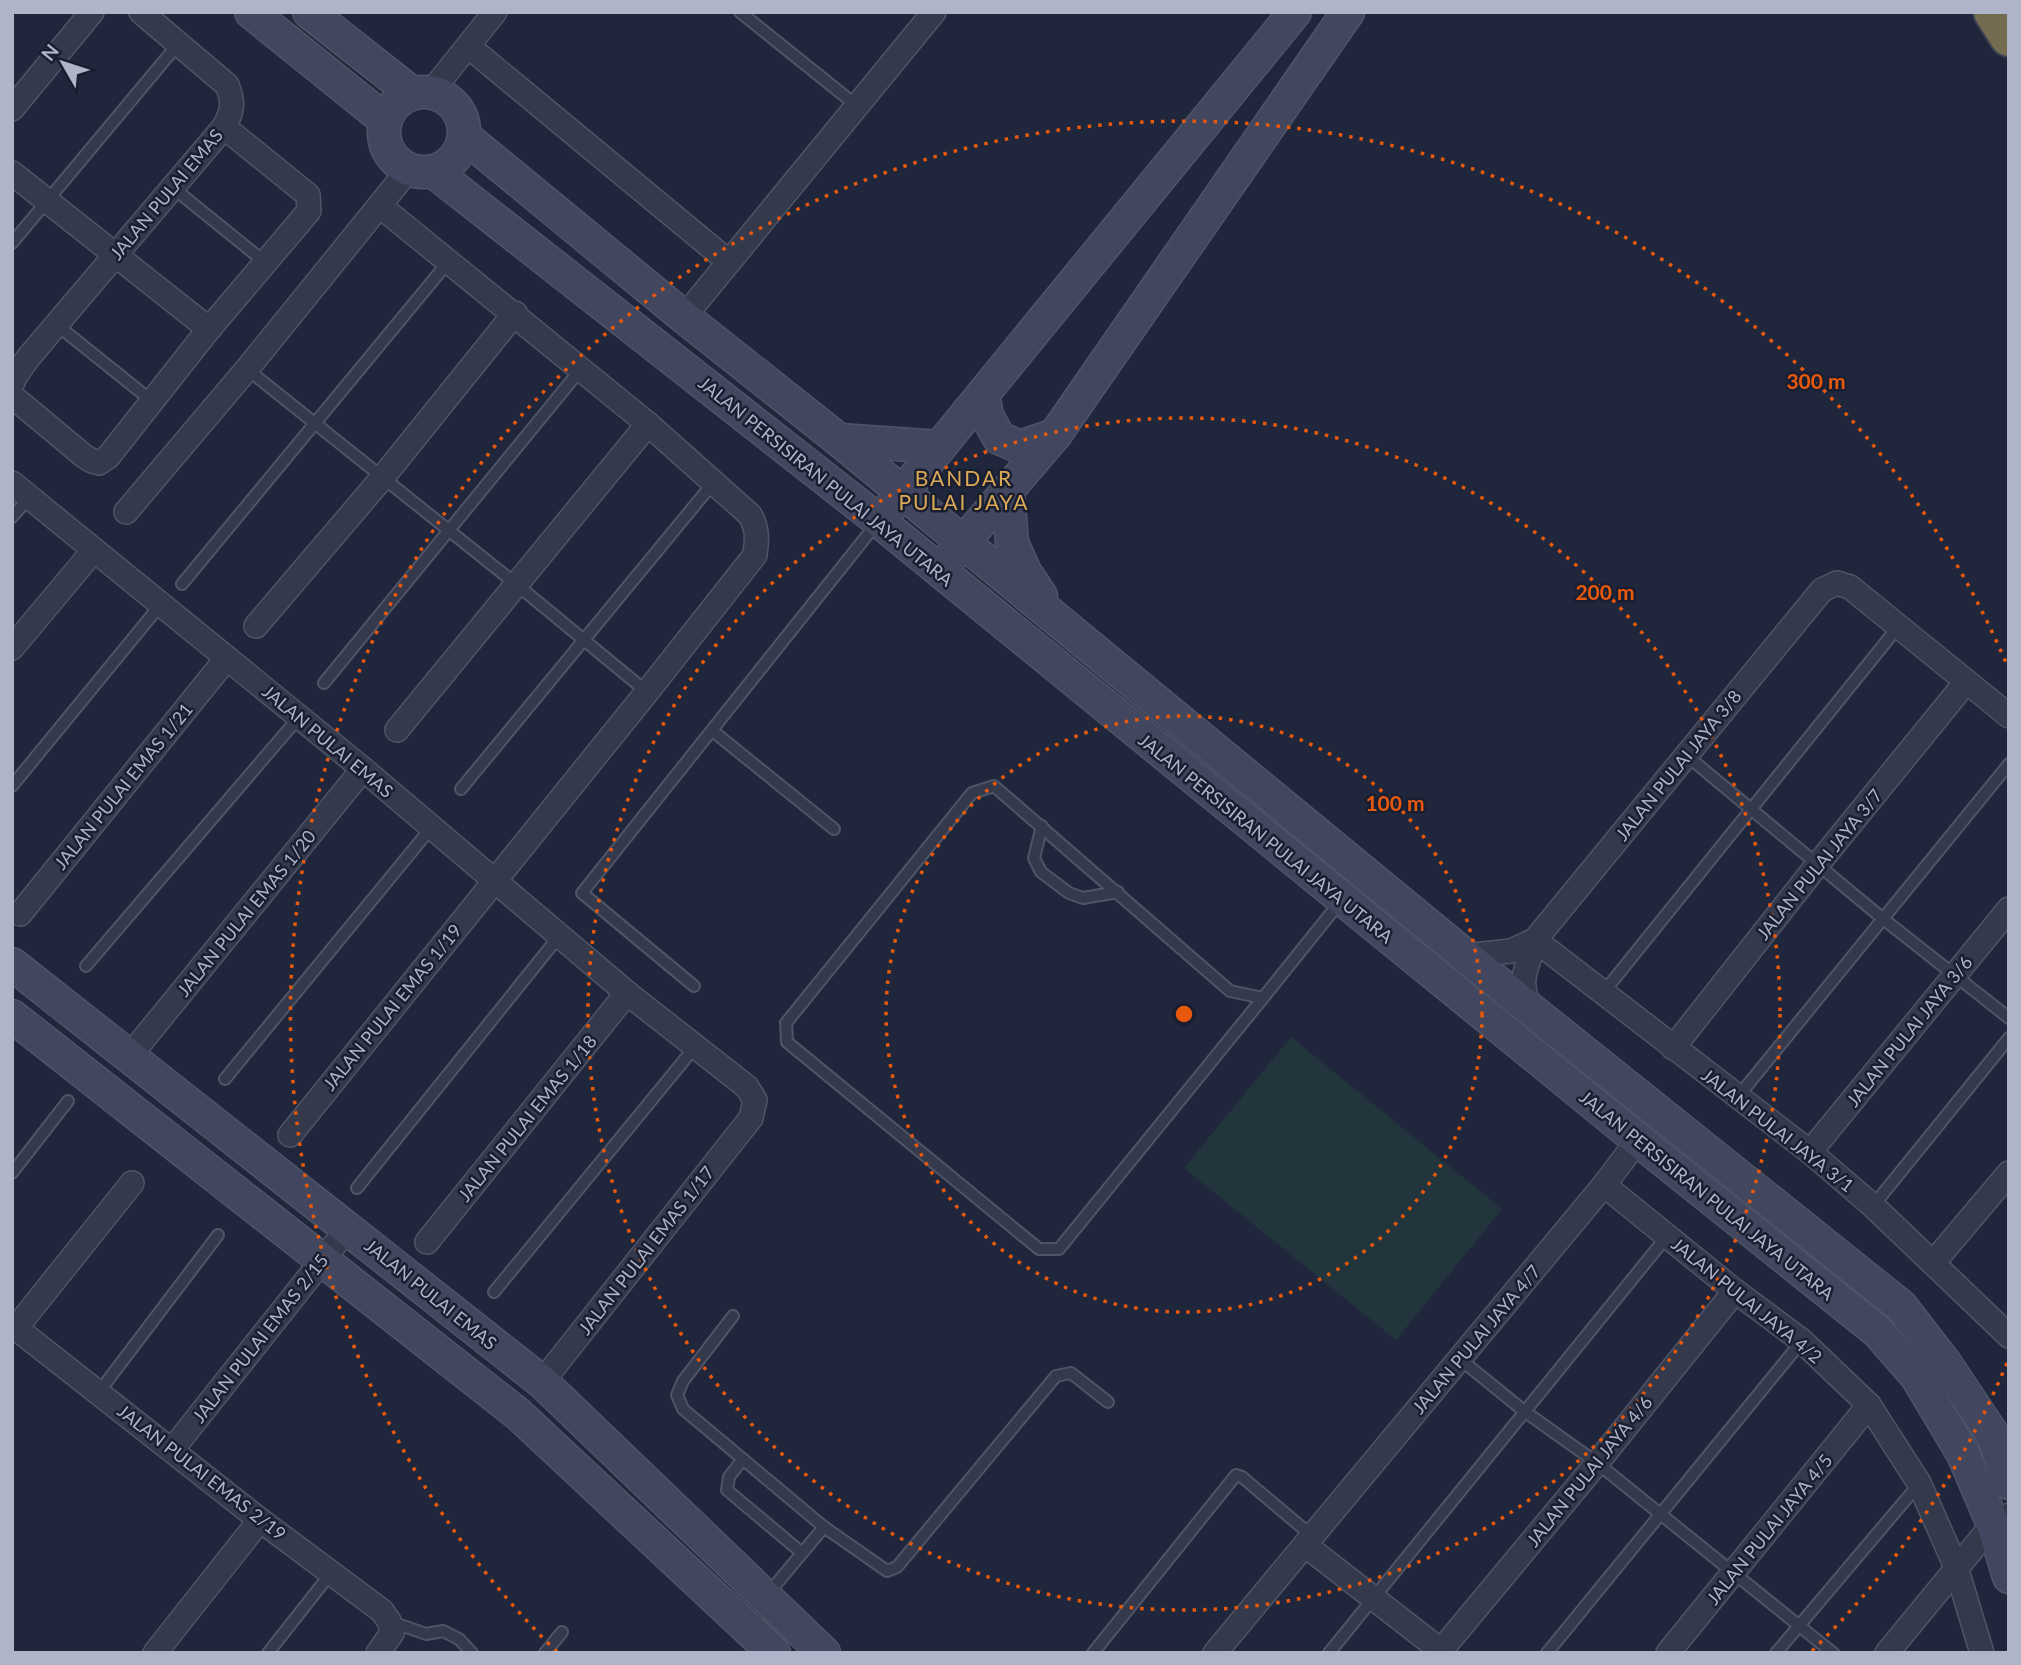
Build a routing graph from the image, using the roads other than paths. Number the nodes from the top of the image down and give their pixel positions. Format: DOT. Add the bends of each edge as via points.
graph roads {
  1 [pos="92,12"];
  2 [pos="141,12"];
  3 [pos="251,12"];
  4 [pos="309,12"];
  5 [pos="495,12"];
  6 [pos="740,12"];
  7 [pos="934,12"];
  8 [pos="1295,12"];
  9 [pos="1348,12"];
  10 [pos="1993,12"];
  11 [pos="2009,37"];
  12 [pos="179,43"];
  13 [pos="468,46"];
  14 [pos="422,93"];
  15 [pos="857,106"];
  16 [pos="12,109"];
  17 [pos="386,120"];
  18 [pos="224,127"];
  19 [pos="464,136"];
  20 [pos="421,170"];
  21 [pos="12,173"];
  22 [pos="172,187"];
  23 [pos="45,201"];
  24 [pos="380,206"];
  25 [pos="12,243"];
  26 [pos="113,256"];
  27 [pos="449,261"];
  28 [pos="729,262"];
  29 [pos="266,263"];
  30 [pos="515,313"];
  31 [pos="684,317"];
  32 [pos="57,325"];
  33 [pos="209,329"];
  34 [pos="247,369"];
  35 [pos="582,369"];
  36 [pos="14,394"];
  37 [pos="983,394"];
  38 [pos="153,402"];
  39 [pos="314,422"];
  40 [pos="648,424"];
  41 [pos="1055,435"];
  42 [pos="839,440"];
  43 [pos="940,447"];
  44 [pos="383,477"];
  45 [pos="714,482"];
  46 [pos="20,490"];
  47 [pos="1008,490"];
  48 [pos="903,492"];
  49 [pos="126,512"];
  50 [pos="12,517"];
  51 [pos="879,521"];
  52 [pos="449,530"];
  53 [pos="963,542"];
  54 [pos="94,550"];
  55 [pos="939,571"];
  56 [pos="182,584"];
  57 [pos="516,584"];
  58 [pos="162,603"];
  59 [pos="1056,618"];
  60 [pos="257,626"];
  61 [pos="1899,627"];
  62 [pos="584,640"];
  63 [pos="12,648"];
  64 [pos="227,658"];
  65 [pos="324,682"];
  66 [pos="1966,682"];
  67 [pos="647,692"];
  68 [pos="300,716"];
  69 [pos="2009,716"];
  70 [pos="397,730"];
  71 [pos="714,732"];
  72 [pos="1686,755"];
  73 [pos="2009,764"];
  74 [pos="363,769"];
  75 [pos="12,786"];
  76 [pos="461,789"];
  77 [pos="1750,808"];
  78 [pos="1042,826"];
  79 [pos="431,828"];
  80 [pos="834,829"];
  81 [pos="1818,864"];
  82 [pos="495,880"];
  83 [pos="1118,892"];
  84 [pos="1342,900"];
  85 [pos="2009,909"];
  86 [pos="20,915"];
  87 [pos="1882,918"];
  88 [pos="560,935"];
  89 [pos="1535,940"];
  90 [pos="1465,956"];
  91 [pos="12,964"];
  92 [pos="86,966"];
  93 [pos="1955,975"];
  94 [pos="694,986"];
  95 [pos="627,993"];
  96 [pos="1603,993"];
  97 [pos="1263,998"];
  98 [pos="1530,1009"];
  99 [pos="12,1016"];
  100 [pos="2009,1018"];
  101 [pos="2009,1038"];
  102 [pos="695,1047"];
  103 [pos="1673,1048"];
  104 [pos="128,1058"];
  105 [pos="225,1079"];
  106 [pos="1737,1098"];
  107 [pos="68,1101"];
  108 [pos="751,1118"];
  109 [pos="289,1135"];
  110 [pos="1638,1140"];
  111 [pos="1810,1152"];
  112 [pos="12,1173"];
  113 [pos="2009,1173"];
  114 [pos="132,1183"];
  115 [pos="1604,1185"];
  116 [pos="357,1188"];
  117 [pos="1873,1206"];
  118 [pos="348,1228"];
  119 [pos="218,1235"];
  120 [pos="1668,1235"];
  121 [pos="427,1242"];
  122 [pos="321,1261"];
  123 [pos="1933,1263"];
  124 [pos="1735,1291"];
  125 [pos="494,1292"];
  126 [pos="733,1316"];
  127 [pos="14,1327"];
  128 [pos="2009,1336"];
  129 [pos="1801,1340"];
  130 [pos="1460,1359"];
  131 [pos="542,1382"];
  132 [pos="99,1392"];
  133 [pos="1108,1402"];
  134 [pos="1869,1405"];
  135 [pos="1524,1411"];
  136 [pos="172,1450"];
  137 [pos="743,1460"];
  138 [pos="1597,1463"];
  139 [pos="1919,1483"];
  140 [pos="2009,1483"];
  141 [pos="1661,1514"];
  142 [pos="260,1520"];
  143 [pos="2001,1520"];
  144 [pos="824,1527"];
  145 [pos="1309,1541"];
  146 [pos="802,1553"];
  147 [pos="1956,1567"];
  148 [pos="331,1573"];
  149 [pos="1734,1573"];
  150 [pos="2009,1577"];
  151 [pos="765,1597"];
  152 [pos="1372,1598"];
  153 [pos="389,1621"];
  154 [pos="1798,1627"];
  155 [pos="562,1632"];
  156 [pos="1097,1651"];
  157 [pos="1441,1652"];
  158 [pos="155,1653"];
  159 [pos="268,1653"];
  160 [pos="378,1653"];
  161 [pos="472,1653"];
  162 [pos="545,1653"];
  163 [pos="774,1653"];
  164 [pos="824,1653"];
  165 [pos="1215,1653"];
  166 [pos="1329,1653"];
  167 [pos="1546,1653"];
  168 [pos="1668,1653"];
  169 [pos="1776,1653"];
  170 [pos="1833,1653"];
  171 [pos="1887,1653"];
  172 [pos="1982,1653"];
  1 -- 16 [label="street"];
  2 -- 12 [label="street, JALAN PULAI EMAS"];
  3 -- 17 [label="main road"];
  4 -- 14 [label="main road"];
  5 -- 13 [label="street"];
  6 -- 15 [label="lane"];
  7 -- 15 [label="street"];
  8 -- 37 [label="main road"];
  9 -- 41 [label="main road"];
  10 -- 11 [label="highway"];
  12 -- 18 [label="street, JALAN PULAI EMAS" via="227,85 233,110"];
  12 -- 23 [label="lane"];
  13 -- 14 [label="street"];
  13 -- 28 [label="street"];
  14 -- 17 [label="main road" via="393,107"];
  14 -- 19 [label="main road" via="440,94 454,104 463,119"];
  15 -- 28 [label="street"];
  17 -- 20 [label="main road" via="388,149 400,164"];
  18 -- 22 [label="street, JALAN PULAI EMAS"];
  18 -- 29 [label="street" via="309,195 309,211"];
  19 -- 20 [label="main road" via="454,159"];
  19 -- 31 [label="main road, JALAN PERSISIRAN PULAI JAYA UTARA"];
  20 -- 24 [label="street"];
  20 -- 51 [label="main road, JALAN PERSISIRAN PULAI JAYA UTARA"];
  21 -- 23 [label="street"];
  22 -- 26 [label="street, JALAN PULAI EMAS"];
  22 -- 29 [label="lane"];
  23 -- 25 [label="lane"];
  23 -- 26 [label="street"];
  24 -- 27 [label="street"];
  24 -- 34 [label="street"];
  26 -- 32 [label="street, JALAN PULAI EMAS"];
  26 -- 33 [label="street"];
  27 -- 30 [label="street"];
  27 -- 39 [label="lane"];
  28 -- 31 [label="street"];
  29 -- 33 [label="street"];
  30 -- 35 [label="street"];
  30 -- 44 [label="street"];
  31 -- 42 [label="main road, JALAN PERSISIRAN PULAI JAYA UTARA"];
  32 -- 36 [label="street, JALAN PULAI EMAS" via="22,366"];
  32 -- 38 [label="lane"];
  33 -- 38 [label="street"];
  34 -- 39 [label="lane"];
  34 -- 49 [label="street"];
  35 -- 40 [label="street"];
  35 -- 52 [label="lane"];
  36 -- 38 [label="street" via="84,456 99,463"];
  37 -- 41 [label="main road" via="987,416 999,438 1020,447"];
  37 -- 43 [label="main road"];
  39 -- 44 [label="lane"];
  39 -- 56 [label="lane"];
  40 -- 45 [label="street"];
  40 -- 57 [label="street"];
  41 -- 47 [label="main road"];
  42 -- 43 [label="main road"];
  42 -- 48 [label="main road, JALAN PERSISIRAN PULAI JAYA UTARA"];
  43 -- 48 [label="main road"];
  44 -- 52 [label="lane"];
  44 -- 60 [label="street"];
  45 -- 62 [label="lane"];
  45 -- 67 [label="street, JALAN PULAI EMAS 1/19" via="750,515 758,537 755,555"];
  46 -- 50 [label="lane"];
  46 -- 54 [label="street, JALAN PULAI EMAS"];
  47 -- 53 [label="main road"];
  47 -- 59 [label="main road" via="1012,542 1025,572"];
  48 -- 51 [label="main road"];
  48 -- 53 [label="main road, JALAN PERSISIRAN PULAI JAYA UTARA"];
  51 -- 55 [label="main road, JALAN PERSISIRAN PULAI JAYA UTARA"];
  51 -- 71 [label="lane"];
  52 -- 57 [label="lane"];
  52 -- 65 [label="lane"];
  53 -- 55 [label="main road"];
  53 -- 59 [label="main road, JALAN PERSISIRAN PULAI JAYA UTARA"];
  54 -- 58 [label="street, JALAN PULAI EMAS"];
  54 -- 63 [label="street"];
  55 -- 84 [label="main road, JALAN PERSISIRAN PULAI JAYA UTARA"];
  57 -- 62 [label="lane"];
  57 -- 70 [label="street"];
  58 -- 64 [label="street, JALAN PULAI EMAS"];
  58 -- 75 [label="lane"];
  59 -- 90 [label="main road, JALAN PERSISIRAN PULAI JAYA UTARA"];
  61 -- 66 [label="street"];
  61 -- 72 [label="street, JALAN PULAI JAYA 3/8" via="1850,587 1837,583 1822,590"];
  61 -- 77 [label="lane"];
  62 -- 67 [label="lane"];
  62 -- 76 [label="lane"];
  64 -- 68 [label="street, JALAN PULAI EMAS"];
  64 -- 86 [label="street, JALAN PULAI EMAS 1/21"];
  66 -- 69 [label="street"];
  66 -- 81 [label="street, JALAN PULAI JAYA 3/7"];
  67 -- 82 [label="street, JALAN PULAI EMAS 1/19"];
  68 -- 74 [label="street, JALAN PULAI EMAS"];
  68 -- 92 [label="lane"];
  71 -- 80 [label="lane"];
  71 -- 94 [label="lane" via="583,894"];
  72 -- 77 [label="lane"];
  72 -- 89 [label="street, JALAN PULAI JAYA 3/8"];
  73 -- 87 [label="lane"];
  74 -- 79 [label="street, JALAN PULAI EMAS"];
  74 -- 104 [label="street, JALAN PULAI EMAS 1/20"];
  77 -- 81 [label="lane"];
  77 -- 96 [label="lane"];
  78 -- 83 [label="lane"];
  78 -- 83 [label="lane" via="1034,858 1041,872 1083,898"];
  78 -- 97 [label="lane" via="994,786 972,793 786,1023 787,1042 1039,1249 1059,1248"];
  79 -- 82 [label="street, JALAN PULAI EMAS"];
  79 -- 105 [label="lane"];
  81 -- 87 [label="lane"];
  81 -- 103 [label="street, JALAN PULAI JAYA 3/7"];
  82 -- 88 [label="street, JALAN PULAI EMAS"];
  82 -- 109 [label="street, JALAN PULAI EMAS 1/19"];
  83 -- 97 [label="lane" via="1230,991"];
  84 -- 97 [label="lane"];
  84 -- 110 [label="main road, JALAN PERSISIRAN PULAI JAYA UTARA"];
  85 -- 93 [label="street, JALAN PULAI JAYA 3/6"];
  87 -- 93 [label="lane"];
  87 -- 106 [label="lane"];
  88 -- 95 [label="street, JALAN PULAI EMAS"];
  88 -- 116 [label="lane"];
  89 -- 90 [label="street" via="1511,951"];
  89 -- 96 [label="street, JALAN PULAI JAYA 3/1"];
  89 -- 98 [label="street" via="1522,977"];
  90 -- 98 [label="main road, JALAN PERSISIRAN PULAI JAYA UTARA"];
  91 -- 104 [label="main road, JALAN PULAI EMAS"];
  93 -- 100 [label="lane"];
  93 -- 111 [label="street, JALAN PULAI JAYA 3/6"];
  95 -- 102 [label="street, JALAN PULAI EMAS"];
  95 -- 121 [label="street, JALAN PULAI EMAS 1/18"];
  96 -- 103 [label="street, JALAN PULAI JAYA 3/1"];
  98 -- 140 [label="main road, JALAN PERSISIRAN PULAI JAYA UTARA" via="1901,1306 1993,1435"];
  99 -- 122 [label="main road"];
  101 -- 117 [label="lane"];
  102 -- 108 [label="street, JALAN PULAI EMAS" via="747,1087 755,1100"];
  102 -- 125 [label="lane"];
  103 -- 106 [label="street, JALAN PULAI JAYA 3/1"];
  104 -- 118 [label="main road, JALAN PULAI EMAS"];
  106 -- 111 [label="street, JALAN PULAI JAYA 3/1"];
  107 -- 112 [label="lane"];
  108 -- 131 [label="street, JALAN PULAI EMAS 1/17"];
  110 -- 115 [label="street, JALAN PULAI JAYA 4/7"];
  110 -- 143 [label="main road, JALAN PERSISIRAN PULAI JAYA UTARA" via="1878,1332 1917,1377"];
  111 -- 117 [label="street, JALAN PULAI JAYA 3/1"];
  113 -- 123 [label="street"];
  114 -- 127 [label="street"];
  115 -- 120 [label="street, JALAN PULAI JAYA 4/2"];
  115 -- 130 [label="street, JALAN PULAI JAYA 4/7"];
  117 -- 123 [label="street, JALAN PULAI JAYA 3/1"];
  118 -- 122 [label="street, JALAN PULAI EMAS 2/15"];
  118 -- 131 [label="main road, JALAN PULAI EMAS"];
  119 -- 132 [label="lane"];
  120 -- 124 [label="street, JALAN PULAI JAYA 4/2"];
  120 -- 135 [label="lane"];
  122 -- 136 [label="street, JALAN PULAI EMAS 2/15"];
  122 -- 163 [label="main road" via="518,1414"];
  123 -- 128 [label="street, JALAN PULAI JAYA 3/1"];
  124 -- 129 [label="street, JALAN PULAI JAYA 4/2"];
  124 -- 138 [label="street, JALAN PULAI JAYA 4/6"];
  126 -- 137 [label="lane" via="677,1395 683,1409"];
  127 -- 132 [label="street, JALAN PULAI EMAS 2/19"];
  129 -- 134 [label="street, JALAN PULAI JAYA 4/2"];
  129 -- 141 [label="lane"];
  130 -- 135 [label="lane"];
  130 -- 145 [label="street, JALAN PULAI JAYA 4/7"];
  131 -- 151 [label="main road, JALAN PULAI EMAS"];
  132 -- 136 [label="street, JALAN PULAI EMAS 2/19"];
  133 -- 144 [label="lane" via="1071,1373 1056,1376 897,1567 887,1571"];
  134 -- 139 [label="street, JALAN PULAI JAYA 4/2"];
  134 -- 149 [label="street, JALAN PULAI JAYA 4/5"];
  135 -- 138 [label="lane"];
  135 -- 152 [label="lane"];
  136 -- 142 [label="street, JALAN PULAI EMAS 2/19"];
  137 -- 144 [label="lane"];
  137 -- 146 [label="lane" via="729,1477 727,1490"];
  138 -- 141 [label="lane"];
  138 -- 157 [label="street, JALAN PULAI JAYA 4/6"];
  139 -- 147 [label="street, JALAN PULAI JAYA 4/2"];
  139 -- 154 [label="lane"];
  141 -- 149 [label="lane"];
  141 -- 167 [label="lane"];
  142 -- 148 [label="street, JALAN PULAI EMAS 2/19"];
  142 -- 158 [label="street"];
  143 -- 147 [label="street"];
  143 -- 150 [label="main road, JALAN PERSISIRAN PULAI JAYA UTARA"];
  144 -- 146 [label="lane"];
  145 -- 152 [label="street"];
  145 -- 156 [label="lane" via="1236,1475"];
  145 -- 165 [label="street, JALAN PULAI JAYA 4/7"];
  146 -- 151 [label="lane"];
  147 -- 171 [label="street"];
  147 -- 172 [label="street, JALAN PULAI JAYA 4/2"];
  148 -- 153 [label="street, JALAN PULAI EMAS 2/19"];
  148 -- 159 [label="lane"];
  149 -- 154 [label="lane"];
  149 -- 168 [label="street, JALAN PULAI JAYA 4/5"];
  151 -- 164 [label="main road, JALAN PULAI EMAS"];
  152 -- 157 [label="street"];
  152 -- 166 [label="lane"];
  153 -- 160 [label="street" via="392,1633"];
  153 -- 161 [label="lane" via="425,1634 443,1631"];
  154 -- 169 [label="lane"];
  154 -- 170 [label="lane"];
  155 -- 162 [label="lane"];
}
